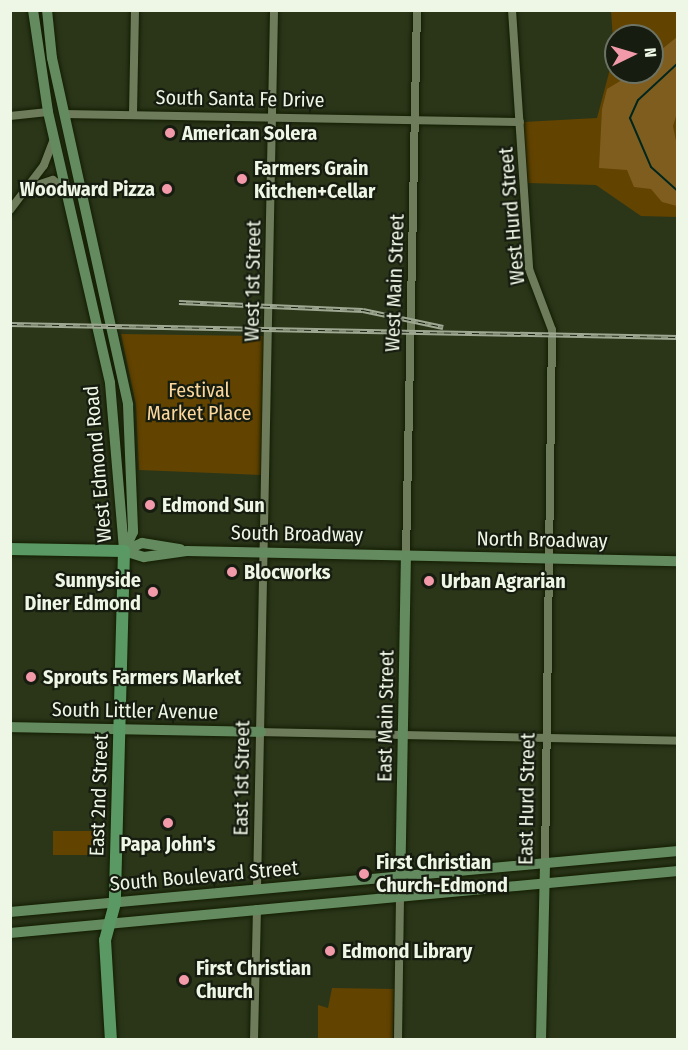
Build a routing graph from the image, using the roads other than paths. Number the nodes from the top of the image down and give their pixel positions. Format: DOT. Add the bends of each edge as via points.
graph roads {
  1 [pos="33,10"];
  2 [pos="47,10"];
  3 [pos="135,10"];
  4 [pos="274,10"];
  5 [pos="417,10"];
  6 [pos="512,10"];
  7 [pos="48,112"];
  8 [pos="64,114"];
  9 [pos="134,114"];
  10 [pos="10,116"];
  11 [pos="273,116"];
  12 [pos="415,118"];
  13 [pos="520,122"];
  14 [pos="53,129"];
  15 [pos="27,189"];
  16 [pos="66,189"];
  17 [pos="10,210"];
  18 [pos="10,549"];
  19 [pos="124,551"];
  20 [pos="264,552"];
  21 [pos="406,556"];
  22 [pos="549,559"];
  23 [pos="678,561"];
  24 [pos="10,727"];
  25 [pos="121,728"];
  26 [pos="261,732"];
  27 [pos="404,735"];
  28 [pos="546,739"];
  29 [pos="678,741"];
  30 [pos="678,851"];
  31 [pos="544,864"];
  32 [pos="678,871"];
  33 [pos="401,876"];
  34 [pos="544,884"];
  35 [pos="257,889"];
  36 [pos="400,896"];
  37 [pos="115,903"];
  38 [pos="257,909"];
  39 [pos="10,912"];
  40 [pos="109,924"];
  41 [pos="10,933"];
  42 [pos="111,1040"];
  43 [pos="254,1040"];
  44 [pos="398,1040"];
  45 [pos="541,1040"];
  1 -- 7 [label="main road, West Edmond Road"];
  2 -- 8 [label="main road, West Edmond Road"];
  3 -- 9 [label="street"];
  4 -- 11 [label="street, West 1st Street"];
  5 -- 12 [label="street, West Main Street"];
  6 -- 13 [label="street, West Hurd Street"];
  7 -- 10 [label="street"];
  7 -- 14 [label="main road, West Edmond Road"];
  8 -- 9 [label="street, South Santa Fe Drive"];
  8 -- 19 [label="main road, West Edmond Road" via="128,405 132,532"];
  9 -- 11 [label="street, South Santa Fe Drive"];
  11 -- 12 [label="street, South Santa Fe Drive"];
  11 -- 20 [label="street, West 1st Street"];
  12 -- 13 [label="street, South Santa Fe Drive"];
  12 -- 21 [label="street, West Main Street"];
  13 -- 22 [label="street, West Hurd Street" via="529,269 552,330"];
  14 -- 15 [label="street" via="50,154"];
  14 -- 16 [label="main road, West Edmond Road"];
  15 -- 16 [label="street" via="53,180"];
  15 -- 17 [label="street"];
  16 -- 19 [label="main road, West Edmond Road" via="110,383"];
  18 -- 19 [label="main road, South Broadway"];
  19 -- 20 [label="main road, South Broadway" via="144,557 187,551"];
  19 -- 25 [label="main road, East 2nd Street"];
  20 -- 21 [label="main road, South Broadway"];
  20 -- 26 [label="street, East 1st Street"];
  21 -- 22 [label="main road, North Broadway"];
  21 -- 27 [label="main road, East Main Street"];
  22 -- 23 [label="main road, North Broadway"];
  22 -- 28 [label="street, East Hurd Street"];
  24 -- 25 [label="main road, South Littler Avenue"];
  25 -- 26 [label="main road, South Littler Avenue"];
  25 -- 37 [label="main road, East 2nd Street"];
  26 -- 27 [label="street, South Littler Avenue"];
  26 -- 35 [label="street, East 1st Street"];
  27 -- 28 [label="street, South Littler Avenue"];
  27 -- 33 [label="main road, East Main Street"];
  28 -- 29 [label="street, South Littler Avenue"];
  28 -- 31 [label="street, East Hurd Street"];
  30 -- 31 [label="main road, South Boulevard Street"];
  31 -- 33 [label="main road, South Boulevard Street"];
  31 -- 34 [label="main road, East Hurd Street"];
  32 -- 34 [label="main road, South Boulevard Street"];
  33 -- 35 [label="main road, South Boulevard Street"];
  33 -- 36 [label="main road, East Main Street"];
  34 -- 36 [label="main road, South Boulevard Street"];
  34 -- 45 [label="main road, East Hurd Street"];
  35 -- 37 [label="main road, South Boulevard Street"];
  35 -- 38 [label="main road, East 1st Street"];
  36 -- 38 [label="main road, South Boulevard Street"];
  36 -- 44 [label="street"];
  37 -- 39 [label="main road, South Boulevard Street"];
  37 -- 40 [label="main road, East 2nd Street"];
  38 -- 40 [label="main road, South Boulevard Street"];
  38 -- 43 [label="street, East 1st Street"];
  40 -- 41 [label="main road, South Boulevard Street"];
  40 -- 42 [label="main road, East 2nd Street" via="105,962"];
}
